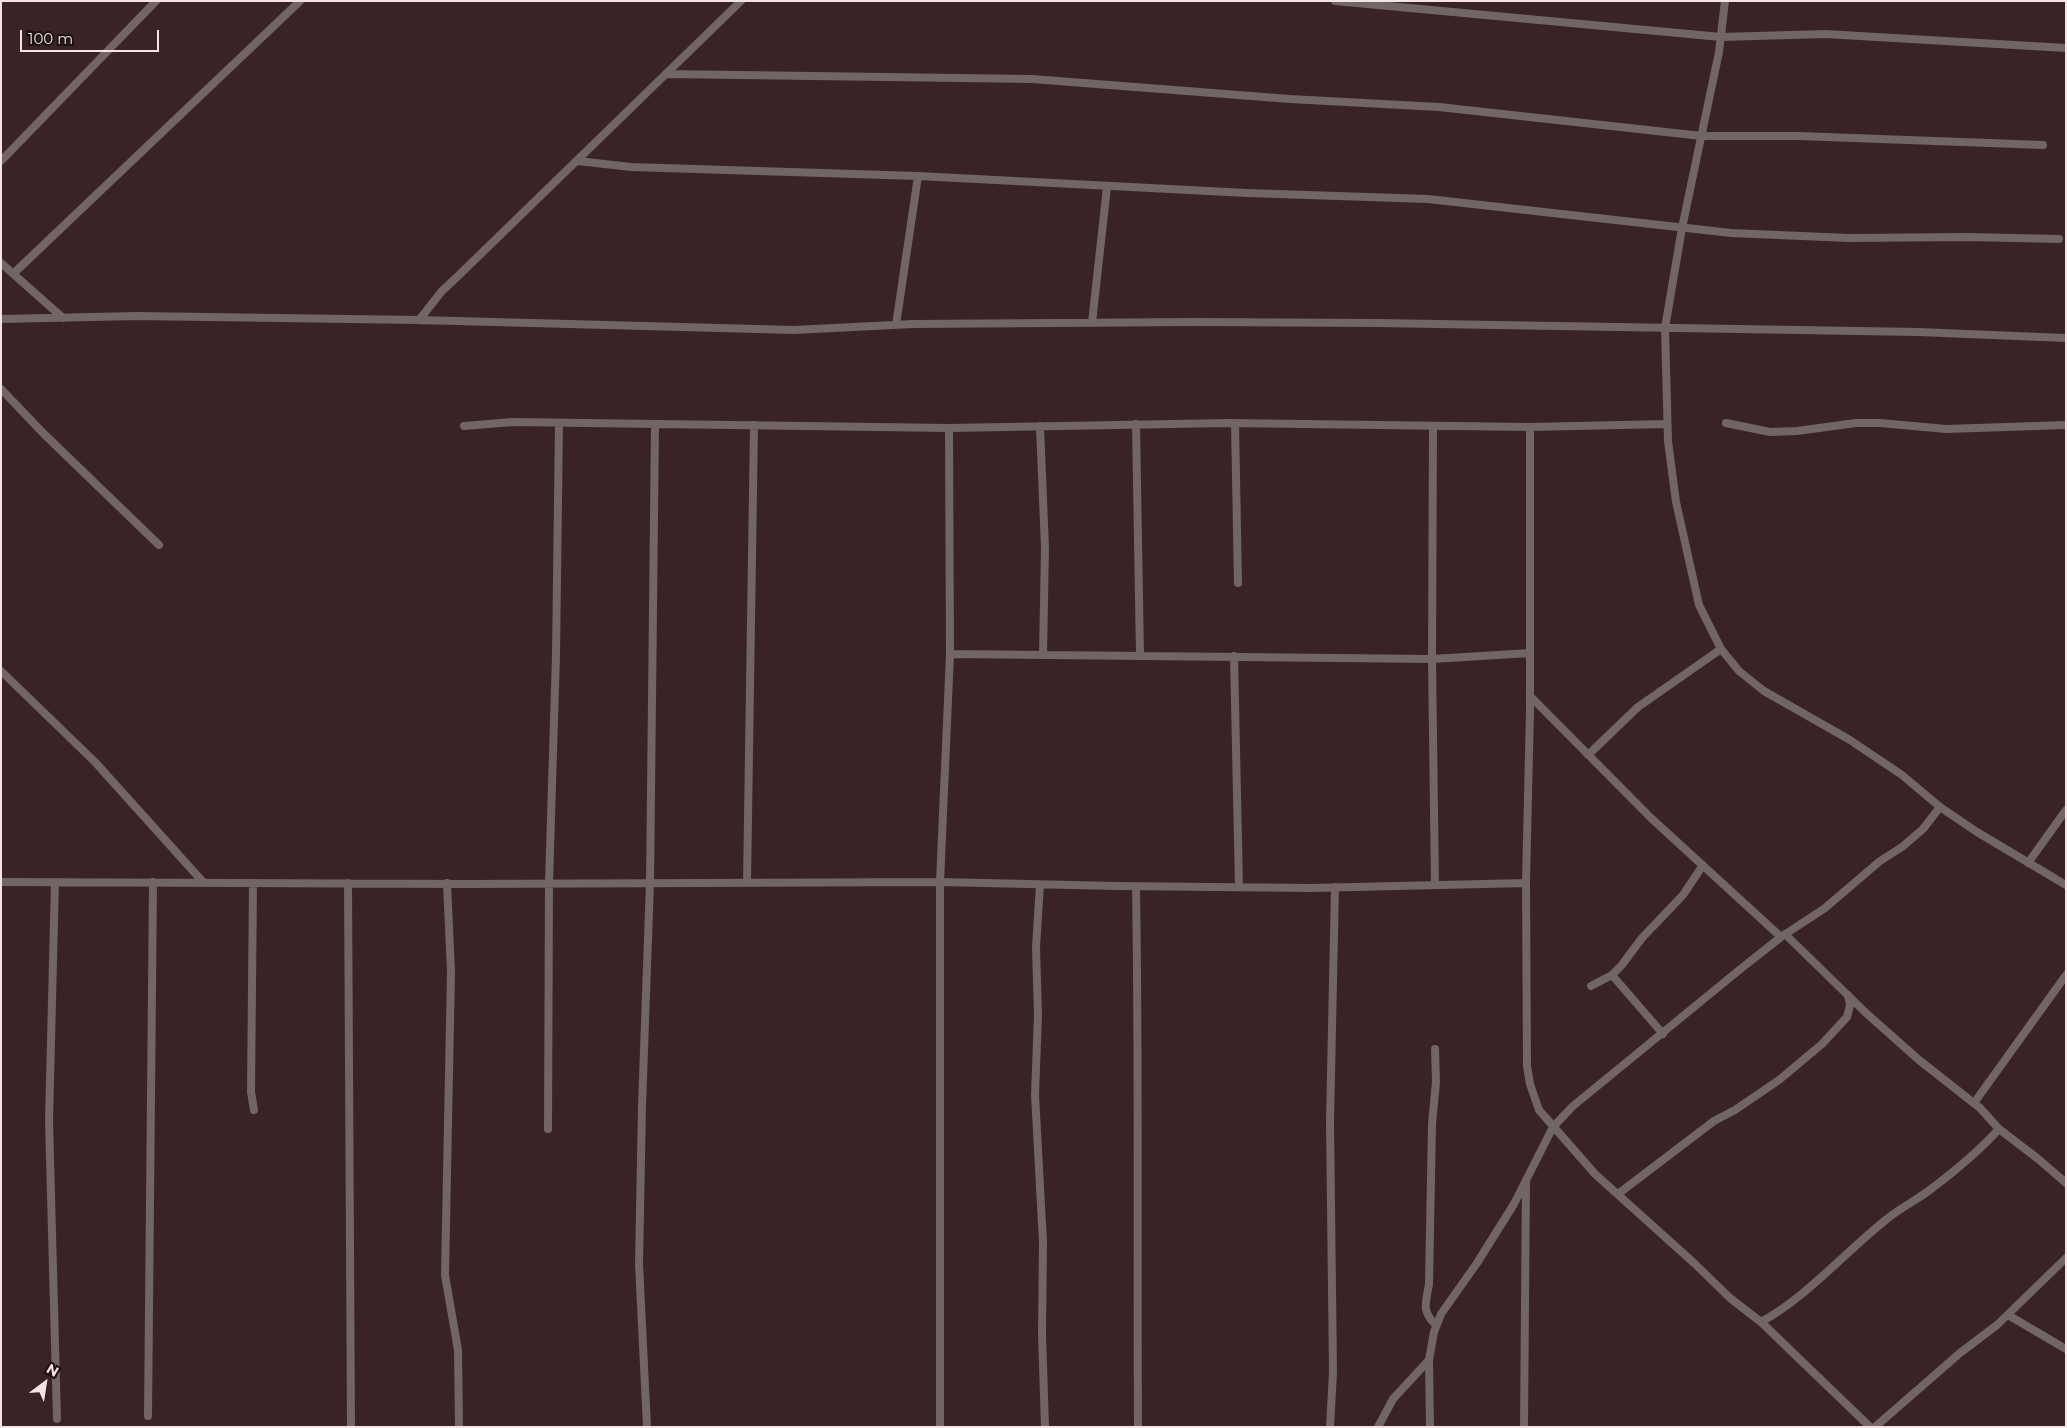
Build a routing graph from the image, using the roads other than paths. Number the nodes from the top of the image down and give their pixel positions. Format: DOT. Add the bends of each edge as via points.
graph roads {
  1 [pos="156,1"];
  2 [pos="300,1"];
  3 [pos="741,1"];
  4 [pos="1335,1"];
  5 [pos="1725,1"];
  6 [pos="1721,37"];
  7 [pos="2066,48"];
  8 [pos="666,74"];
  9 [pos="1702,136"];
  10 [pos="2042,145"];
  11 [pos="1,161"];
  12 [pos="578,161"];
  13 [pos="918,176"];
  14 [pos="1107,187"];
  15 [pos="1287,195"];
  16 [pos="1682,228"];
  17 [pos="2059,239"];
  18 [pos="1,263"];
  19 [pos="14,273"];
  20 [pos="63,318"];
  21 [pos="1,319"];
  22 [pos="419,320"];
  23 [pos="1092,323"];
  24 [pos="896,325"];
  25 [pos="1665,328"];
  26 [pos="2066,338"];
  27 [pos="1,389"];
  28 [pos="559,423"];
  29 [pos="1235,423"];
  30 [pos="1726,423"];
  31 [pos="655,424"];
  32 [pos="1136,424"];
  33 [pos="1667,424"];
  34 [pos="464,426"];
  35 [pos="754,426"];
  36 [pos="1040,426"];
  37 [pos="2066,426"];
  38 [pos="1433,427"];
  39 [pos="1530,427"];
  40 [pos="949,428"];
  41 [pos="159,545"];
  42 [pos="1238,583"];
  43 [pos="1721,649"];
  44 [pos="1530,653"];
  45 [pos="950,654"];
  46 [pos="1043,654"];
  47 [pos="1140,655"];
  48 [pos="1234,656"];
  49 [pos="1432,659"];
  50 [pos="1,671"];
  51 [pos="1530,696"];
  52 [pos="1588,755"];
  53 [pos="1940,807"];
  54 [pos="2066,810"];
  55 [pos="2028,863"];
  56 [pos="1703,865"];
  57 [pos="1,882"];
  58 [pos="55,882"];
  59 [pos="153,882"];
  60 [pos="203,882"];
  61 [pos="253,882"];
  62 [pos="940,882"];
  63 [pos="348,883"];
  64 [pos="549,883"];
  65 [pos="650,883"];
  66 [pos="747,883"];
  67 [pos="1526,883"];
  68 [pos="447,884"];
  69 [pos="1040,885"];
  70 [pos="2066,885"];
  71 [pos="1435,886"];
  72 [pos="1136,887"];
  73 [pos="1239,887"];
  74 [pos="1335,887"];
  75 [pos="1783,936"];
  76 [pos="1612,975"];
  77 [pos="2066,975"];
  78 [pos="1591,986"];
  79 [pos="1848,995"];
  80 [pos="1663,1034"];
  81 [pos="1435,1049"];
  82 [pos="1974,1103"];
  83 [pos="254,1110"];
  84 [pos="1553,1127"];
  85 [pos="548,1129"];
  86 [pos="1999,1129"];
  87 [pos="1526,1178"];
  88 [pos="2066,1183"];
  89 [pos="1618,1194"];
  90 [pos="2066,1258"];
  91 [pos="2008,1315"];
  92 [pos="1761,1322"];
  93 [pos="1436,1325"];
  94 [pos="2066,1349"];
  95 [pos="1429,1360"];
  96 [pos="148,1416"];
  97 [pos="57,1419"];
  98 [pos="351,1427"];
  99 [pos="459,1427"];
  100 [pos="647,1427"];
  101 [pos="940,1427"];
  102 [pos="1045,1427"];
  103 [pos="1138,1427"];
  104 [pos="1330,1427"];
  105 [pos="1378,1427"];
  106 [pos="1430,1427"];
  107 [pos="1524,1427"];
  108 [pos="1870,1427"];
  109 [pos="1875,1427"];
  1 -- 11 [label="street"];
  2 -- 19 [label="street"];
  3 -- 8 [label="street"];
  4 -- 6 [label="street"];
  5 -- 6 [label="street"];
  6 -- 7 [label="street" via="1825,34"];
  6 -- 9 [label="street"];
  8 -- 9 [label="street" via="1032,79 1440,107"];
  8 -- 12 [label="street"];
  9 -- 10 [label="street" via="1799,136"];
  9 -- 16 [label="street"];
  12 -- 13 [label="street" via="631,167"];
  12 -- 22 [label="street" via="442,291"];
  13 -- 14 [label="street"];
  13 -- 16 [label="street" via="1428,199"];
  13 -- 24 [label="street"];
  14 -- 15 [label="street"];
  14 -- 23 [label="street"];
  16 -- 17 [label="street" via="1849,238"];
  16 -- 25 [label="street"];
  18 -- 19 [label="street"];
  19 -- 20 [label="street"];
  20 -- 21 [label="street"];
  20 -- 22 [label="street"];
  22 -- 24 [label="street" via="794,330"];
  23 -- 24 [label="street"];
  23 -- 25 [label="street"];
  25 -- 26 [label="street"];
  25 -- 33 [label="street"];
  27 -- 41 [label="street"];
  28 -- 31 [label="street"];
  28 -- 34 [label="street"];
  28 -- 64 [label="street"];
  29 -- 32 [label="street"];
  29 -- 38 [label="street"];
  29 -- 42 [label="street"];
  30 -- 37 [label="street" via="1770,432 1880,422 1946,429"];
  31 -- 35 [label="street"];
  31 -- 65 [label="street"];
  32 -- 36 [label="street"];
  32 -- 47 [label="street"];
  33 -- 39 [label="street"];
  33 -- 43 [label="street" via="1676,502 1699,605"];
  35 -- 40 [label="street"];
  35 -- 66 [label="street"];
  36 -- 40 [label="street"];
  36 -- 46 [label="street" via="1045,548"];
  38 -- 39 [label="street"];
  38 -- 49 [label="street"];
  39 -- 44 [label="street"];
  40 -- 45 [label="street"];
  43 -- 52 [label="street" via="1638,707"];
  43 -- 53 [label="street" via="1739,671 1764,691 1850,740 1902,775"];
  44 -- 49 [label="street"];
  44 -- 51 [label="street"];
  45 -- 46 [label="street"];
  45 -- 62 [label="street"];
  46 -- 47 [label="street"];
  47 -- 48 [label="street"];
  48 -- 49 [label="street"];
  48 -- 73 [label="street"];
  49 -- 71 [label="street"];
  50 -- 60 [label="street" via="95,762"];
  51 -- 52 [label="street"];
  51 -- 67 [label="street"];
  52 -- 56 [label="street"];
  53 -- 55 [label="street"];
  53 -- 75 [label="street" via="1923,829 1902,847 1880,861 1825,908"];
  54 -- 55 [label="street"];
  55 -- 70 [label="street"];
  56 -- 75 [label="street"];
  56 -- 76 [label="street" via="1683,894"];
  57 -- 58 [label="street"];
  58 -- 59 [label="street"];
  58 -- 97 [label="street" via="49,1120"];
  59 -- 60 [label="street"];
  59 -- 96 [label="street"];
  60 -- 61 [label="street"];
  61 -- 63 [label="street"];
  61 -- 83 [label="street"];
  62 -- 66 [label="street"];
  62 -- 69 [label="street"];
  62 -- 101 [label="street"];
  63 -- 68 [label="street"];
  63 -- 98 [label="street"];
  64 -- 65 [label="street"];
  64 -- 68 [label="street"];
  64 -- 85 [label="street"];
  65 -- 66 [label="street"];
  65 -- 100 [label="street" via="639,1264"];
  67 -- 71 [label="street"];
  67 -- 84 [label="street" via="1527,1066 1533,1096 1539,1110"];
  68 -- 99 [label="street" via="451,972 445,1275 458,1350"];
  69 -- 72 [label="street"];
  69 -- 102 [label="street" via="1036,947 1035,1095 1044,1242"];
  71 -- 74 [label="street"];
  72 -- 73 [label="street"];
  72 -- 103 [label="street"];
  73 -- 74 [label="street"];
  74 -- 104 [label="street" via="1330,1122 1333,1372"];
  75 -- 79 [label="street"];
  75 -- 80 [label="street"];
  76 -- 78 [label="street"];
  76 -- 80 [label="street"];
  77 -- 82 [label="street"];
  79 -- 82 [label="street" via="1919,1060"];
  79 -- 89 [label="street" via="1847,1017 1822,1044 1779,1080 1714,1121"];
  80 -- 84 [label="street"];
  81 -- 93 [label="street" via="1430,1284 1425,1309"];
  82 -- 86 [label="street"];
  84 -- 87 [label="street"];
  84 -- 89 [label="street" via="1595,1174"];
  86 -- 88 [label="street"];
  86 -- 92 [label="street" via="1983,1147 1931,1190 1888,1218 1792,1301"];
  87 -- 93 [label="street" via="1514,1204"];
  87 -- 107 [label="street"];
  89 -- 92 [label="street" via="1730,1298"];
  90 -- 91 [label="street"];
  91 -- 94 [label="street"];
  91 -- 109 [label="street"];
  92 -- 108 [label="street"];
  93 -- 95 [label="street"];
  95 -- 105 [label="street" via="1393,1399"];
  95 -- 106 [label="street"];
}
